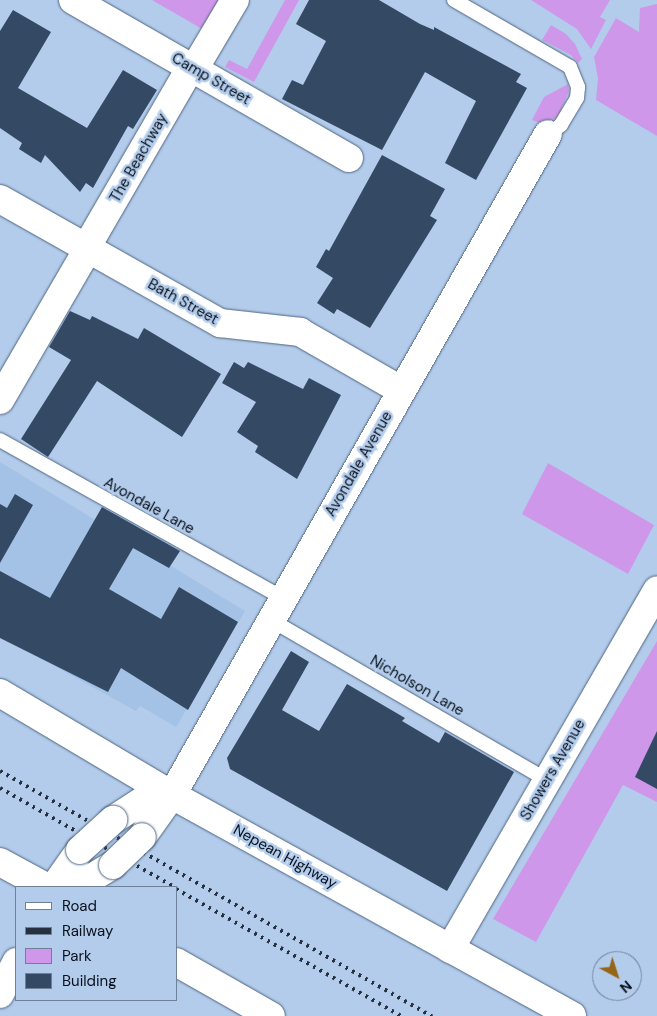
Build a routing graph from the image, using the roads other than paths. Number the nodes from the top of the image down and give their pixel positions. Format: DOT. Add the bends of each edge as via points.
graph roads {
  1 [pos="73,0"];
  2 [pos="235,0"];
  3 [pos="454,0"];
  4 [pos="192,68"];
  5 [pos="548,134"];
  6 [pos="348,158"];
  7 [pos="0,199"];
  8 [pos="87,248"];
  9 [pos="401,390"];
  10 [pos="0,400"];
  11 [pos="0,440"];
  12 [pos="657,590"];
  13 [pos="277,609"];
  14 [pos="0,693"];
  15 [pos="547,780"];
  16 [pos="172,796"];
  17 [pos="0,862"];
  18 [pos="44,886"];
  19 [pos="55,886"];
  20 [pos="68,886"];
  21 [pos="450,949"];
  22 [pos="178,963"];
  23 [pos="15,964"];
  24 [pos="0,994"];
  25 [pos="271,1016"];
  26 [pos="572,1016"];
  1 -- 4 [label="main road, Camp Street"];
  2 -- 4 [label="main road, The Beachway"];
  3 -- 5 [label="lane" via="570,67 578,87 577,98 561,125"];
  4 -- 6 [label="main road, Camp Street"];
  4 -- 8 [label="main road, The Beachway"];
  5 -- 9 [label="main road, Avondale Avenue"];
  7 -- 8 [label="main road, Bath Street"];
  8 -- 9 [label="main road, Bath Street" via="220,323 300,332"];
  8 -- 10 [label="main road, The Beachway"];
  9 -- 13 [label="main road, Avondale Avenue"];
  11 -- 13 [label="lane, Avondale Lane" via="156,529"];
  12 -- 15 [label="main road, Showers Avenue"];
  13 -- 15 [label="lane, Nicholson Lane"];
  13 -- 16 [label="main road, Avondale Avenue"];
  14 -- 16 [label="main road, Nepean Highway"];
  15 -- 21 [label="main road, Showers Avenue"];
  16 -- 19 [label="main road, bridge" via="145,799 113,820 80,850"];
  16 -- 20 [label="main road, Avondale Avenue, bridge" via="142,837 113,865 88,880"];
  16 -- 21 [label="main road, Nepean Highway"];
  17 -- 18 [label="main road"];
  21 -- 26 [label="main road, Nepean Highway"];
  22 -- 25 [label="main road"];
  23 -- 24 [label="main road"];
}
